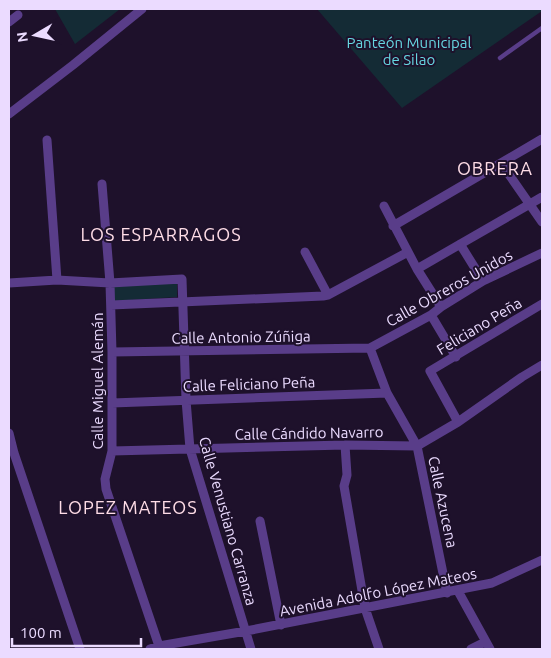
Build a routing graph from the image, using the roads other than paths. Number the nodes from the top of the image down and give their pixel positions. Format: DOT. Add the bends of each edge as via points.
graph roads {
  1 [pos="142,9"];
  2 [pos="18,14"];
  3 [pos="9,22"];
  4 [pos="542,28"];
  5 [pos="500,58"];
  6 [pos="9,114"];
  7 [pos="542,139"];
  8 [pos="47,140"];
  9 [pos="501,163"];
  10 [pos="102,184"];
  11 [pos="542,196"];
  12 [pos="530,204"];
  13 [pos="384,206"];
  14 [pos="542,222"];
  15 [pos="393,226"];
  16 [pos="460,244"];
  17 [pos="305,252"];
  18 [pos="408,252"];
  19 [pos="542,253"];
  20 [pos="417,269"];
  21 [pos="57,280"];
  22 [pos="483,281"];
  23 [pos="9,283"];
  24 [pos="110,283"];
  25 [pos="328,295"];
  26 [pos="182,302"];
  27 [pos="542,304"];
  28 [pos="111,305"];
  29 [pos="442,307"];
  30 [pos="431,315"];
  31 [pos="370,348"];
  32 [pos="185,351"];
  33 [pos="112,352"];
  34 [pos="456,356"];
  35 [pos="542,365"];
  36 [pos="387,393"];
  37 [pos="186,400"];
  38 [pos="112,403"];
  39 [pos="458,422"];
  40 [pos="9,433"];
  41 [pos="345,445"];
  42 [pos="417,446"];
  43 [pos="190,449"];
  44 [pos="112,451"];
  45 [pos="260,521"];
  46 [pos="542,560"];
  47 [pos="458,591"];
  48 [pos="447,593"];
  49 [pos="365,608"];
  50 [pos="281,624"];
  51 [pos="246,631"];
  52 [pos="488,646"];
  53 [pos="156,648"];
  54 [pos="80,649"];
  55 [pos="251,649"];
  56 [pos="379,649"];
  57 [pos="471,649"];
  1 -- 6 [label="street"];
  2 -- 3 [label="street"];
  4 -- 5 [label="lane"];
  7 -- 9 [label="street"];
  8 -- 21 [label="street"];
  9 -- 12 [label="street"];
  9 -- 15 [label="street"];
  10 -- 24 [label="street, Calle Miguel Alemán"];
  11 -- 12 [label="street"];
  12 -- 14 [label="street"];
  12 -- 16 [label="street"];
  13 -- 15 [label="street"];
  15 -- 18 [label="street"];
  16 -- 20 [label="street"];
  16 -- 22 [label="street"];
  17 -- 25 [label="street"];
  18 -- 20 [label="street"];
  18 -- 25 [label="street"];
  19 -- 22 [label="street, Calle Obreros Unidos"];
  20 -- 29 [label="street"];
  21 -- 23 [label="street"];
  21 -- 24 [label="street"];
  22 -- 29 [label="street, Calle Obreros Unidos"];
  24 -- 26 [label="street, Calle Venustiano Carranza" via="182,279"];
  24 -- 28 [label="street, Calle Miguel Alemán"];
  25 -- 26 [label="street"];
  26 -- 28 [label="street"];
  26 -- 32 [label="street, Calle Venustiano Carranza"];
  27 -- 34 [label="street, Feliciano Peña"];
  28 -- 33 [label="street, Calle Miguel Alemán"];
  29 -- 30 [label="street, Calle Obreros Unidos"];
  30 -- 31 [label="street, Calle Obreros Unidos"];
  30 -- 34 [label="street"];
  31 -- 32 [label="street, Calle Antonio Zúñiga"];
  31 -- 36 [label="street, Calle Azucena"];
  32 -- 33 [label="street, Calle Antonio Zúñiga"];
  32 -- 37 [label="street, Calle Venustiano Carranza"];
  33 -- 38 [label="street, Calle Miguel Alemán"];
  34 -- 39 [label="street, Feliciano Peña" via="430,371"];
  35 -- 39 [label="street, Calle Azucena"];
  36 -- 37 [label="street, Calle Feliciano Peña"];
  36 -- 42 [label="street, Calle Azucena"];
  37 -- 38 [label="street, Calle Feliciano Peña"];
  37 -- 43 [label="street, Calle Venustiano Carranza"];
  38 -- 44 [label="street, Calle Miguel Alemán"];
  39 -- 42 [label="street, Calle Azucena"];
  40 -- 54 [label="street"];
  41 -- 42 [label="street, Calle Cándido Navarro"];
  41 -- 43 [label="street, Calle Cándido Navarro"];
  41 -- 49 [label="street" via="347,475 344,486"];
  42 -- 48 [label="street, Calle Azucena"];
  43 -- 44 [label="street, Calle Cándido Navarro"];
  43 -- 51 [label="street, Calle Venustiano Carranza"];
  44 -- 53 [label="street, Calle Miguel Alemán" via="105,479 106,489"];
  45 -- 50 [label="street"];
  46 -- 47 [label="street, Avenida Adolfo López Mateos" via="492,584"];
  47 -- 48 [label="street, Avenida Adolfo López Mateos"];
  47 -- 52 [label="street"];
  48 -- 49 [label="street, Avenida Adolfo López Mateos"];
  49 -- 50 [label="street, Avenida Adolfo López Mateos"];
  49 -- 56 [label="street"];
  50 -- 51 [label="street, Avenida Adolfo López Mateos"];
  51 -- 53 [label="street, Avenida Adolfo López Mateos"];
  51 -- 55 [label="street, Calle Venustiano Carranza"];
  52 -- 57 [label="street"];
}
